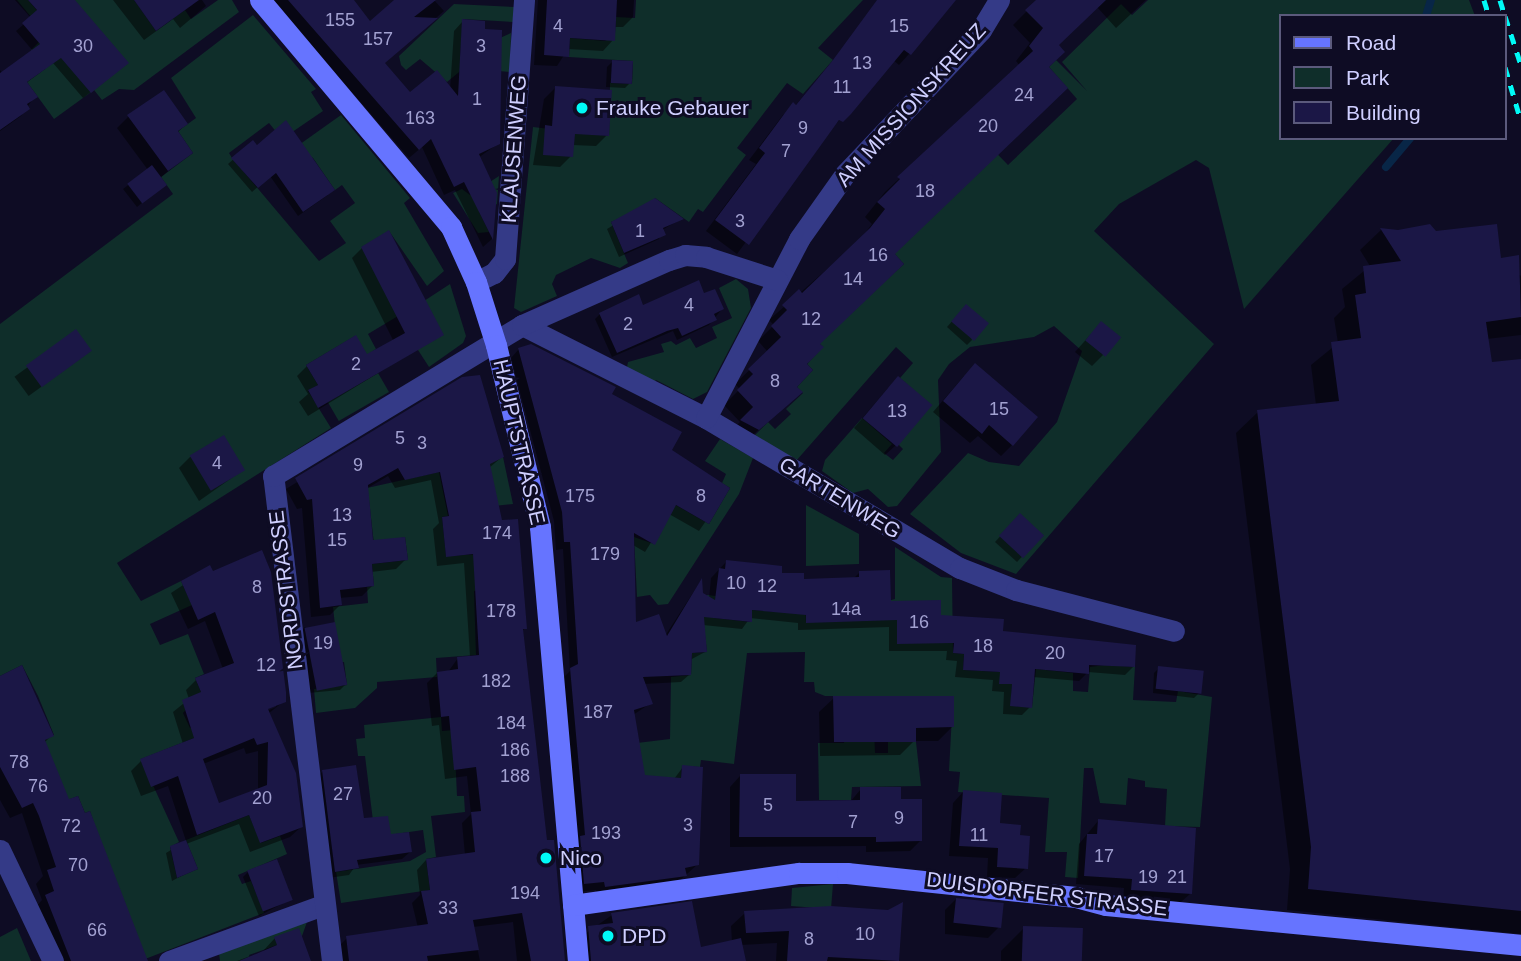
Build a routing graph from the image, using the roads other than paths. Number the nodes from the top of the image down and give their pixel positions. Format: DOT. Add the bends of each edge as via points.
graph roads {
  1 [pos="260,0"];
  2 [pos="524,0"];
  3 [pos="999,0"];
  4 [pos="777,281"];
  5 [pos="476,282"];
  6 [pos="522,325"];
  7 [pos="496,345"];
  8 [pos="706,418"];
  9 [pos="1174,631"];
  10 [pos="0,850"];
  11 [pos="323,905"];
  12 [pos="573,905"];
  13 [pos="1521,945"];
  14 [pos="53,961"];
  15 [pos="169,961"];
  16 [pos="332,961"];
  17 [pos="578,961"];
  1 -- 5 [label="main road, HAUPTSTRASSE" via="451,226"];
  2 -- 5 [label="street, KLAUSENWEG" via="505,259 494,273"];
  3 -- 4 [label="street, AM MISSIONSKREUZ" via="981,30 845,174 799,239"];
  4 -- 6 [label="street" via="685,255"];
  4 -- 8 [label="street, AM MISSIONSKREUZ"];
  5 -- 7 [label="main road, HAUPTSTRASSE"];
  6 -- 7 [label="street"];
  6 -- 8 [label="street, GARTENWEG"];
  7 -- 11 [label="street, NORDSTRASSE" via="273,476"];
  7 -- 12 [label="main road, HAUPTSTRASSE" via="540,527"];
  8 -- 9 [label="street, GARTENWEG" via="960,568 1016,590"];
  10 -- 14 [label="street"];
  11 -- 15 [label="street"];
  11 -- 16 [label="street, NORDSTRASSE"];
  12 -- 13 [label="main road, DUISDORFER STRASSE" via="799,873 847,873 1076,897 1106,905"];
  12 -- 17 [label="main road, HAUPTSTRASSE"];
}
